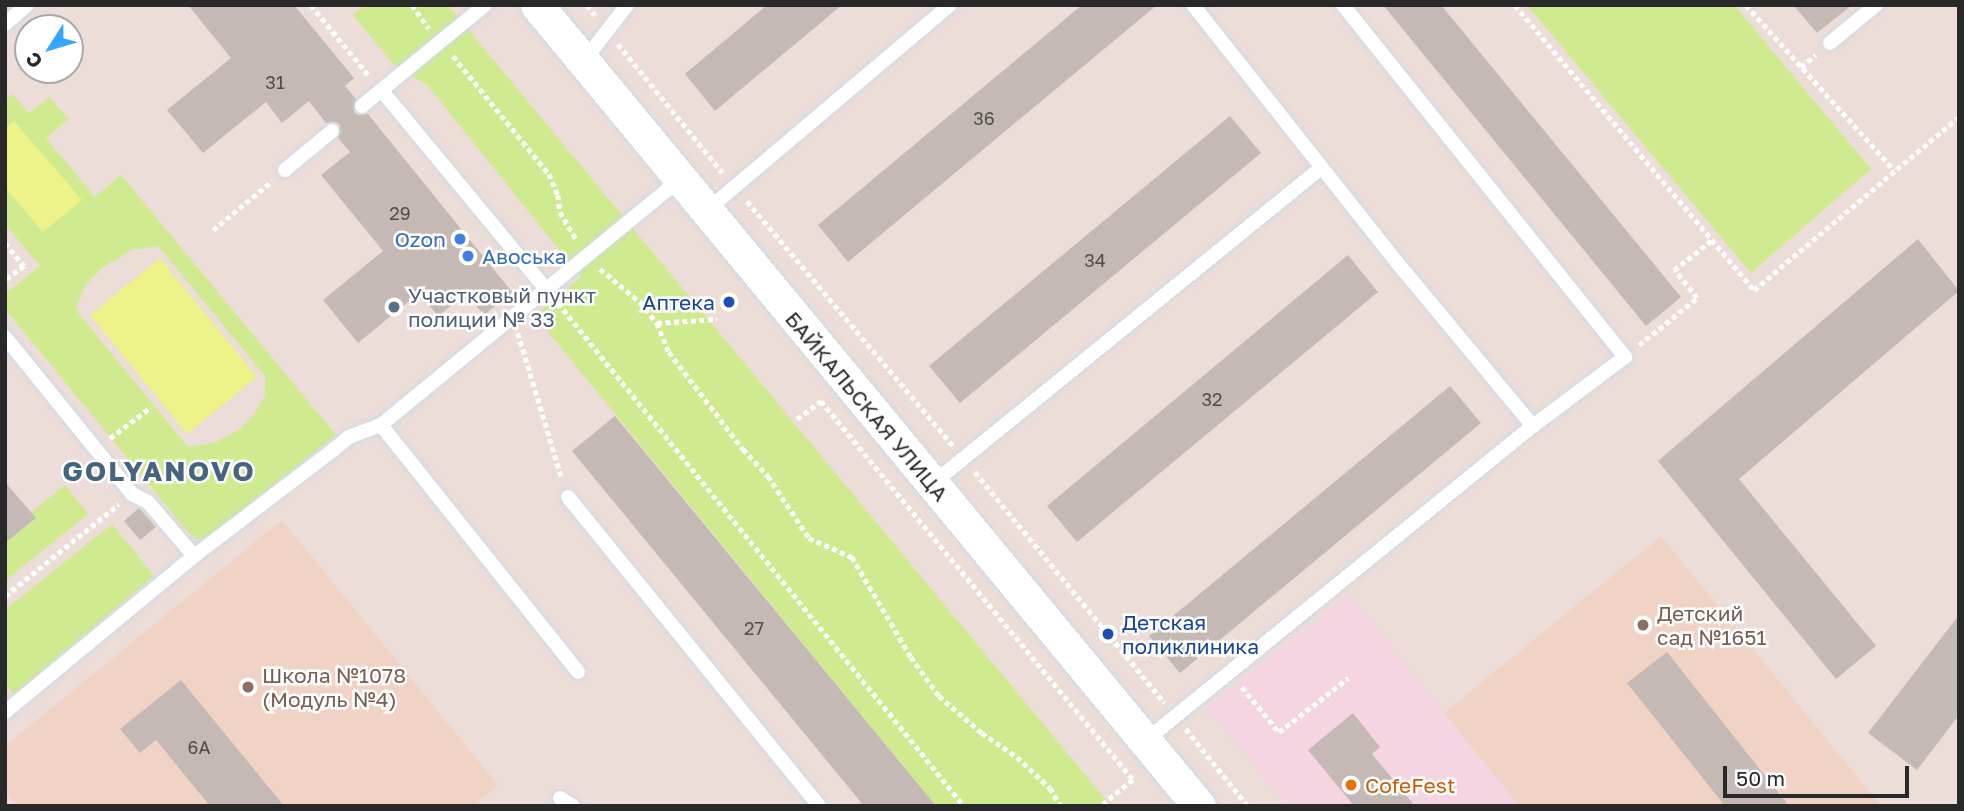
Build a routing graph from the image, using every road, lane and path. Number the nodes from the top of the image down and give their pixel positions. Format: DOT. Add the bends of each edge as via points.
graph roads {
  1 [pos="27,5"];
  2 [pos="311,5"];
  3 [pos="412,5"];
  4 [pos="485,5"];
  5 [pos="537,5"];
  6 [pos="587,5"];
  7 [pos="627,5"];
  8 [pos="950,5"];
  9 [pos="1193,5"];
  10 [pos="1343,5"];
  11 [pos="1515,5"];
  12 [pos="1746,5"];
  13 [pos="1876,5"];
  14 [pos="5,24"];
  15 [pos="608,31"];
  16 [pos="441,43"];
  17 [pos="1830,43"];
  18 [pos="583,62"];
  19 [pos="382,92"];
  20 [pos="362,106"];
  21 [pos="1959,117"];
  22 [pos="332,131"];
  23 [pos="1321,168"];
  24 [pos="285,170"];
  25 [pos="1894,170"];
  26 [pos="680,179"];
  27 [pos="734,186"];
  28 [pos="706,211"];
  29 [pos="213,230"];
  30 [pos="1712,240"];
  31 [pos="5,243"];
  32 [pos="589,254"];
  33 [pos="5,281"];
  34 [pos="546,289"];
  35 [pos="513,316"];
  36 [pos="716,319"];
  37 [pos="657,323"];
  38 [pos="5,337"];
  39 [pos="1625,357"];
  40 [pos="151,407"];
  41 [pos="797,419"];
  42 [pos="381,425"];
  43 [pos="1533,426"];
  44 [pos="95,449"];
  45 [pos="963,457"];
  46 [pos="932,484"];
  47 [pos="132,494"];
  48 [pos="568,497"];
  49 [pos="194,555"];
  50 [pos="5,596"];
  51 [pos="578,672"];
  52 [pos="1230,673"];
  53 [pos="1348,678"];
  54 [pos="5,712"];
  55 [pos="1176,716"];
  56 [pos="1145,741"];
  57 [pos="819,806"];
  58 [pos="964,806"];
  59 [pos="1061,806"];
  60 [pos="1101,806"];
  61 [pos="1199,806"];
  62 [pos="1248,806"];
  1 -- 14 [label="lane"];
  2 -- 19 [label="path"];
  3 -- 16 [label="path"];
  4 -- 16 [label="lane"];
  5 -- 18 [label="street, БАЙКАЛЬСКАЯ УЛИЦА"];
  6 -- 15 [label="path"];
  7 -- 15 [label="lane"];
  8 -- 27 [label="lane"];
  9 -- 23 [label="lane"];
  10 -- 39 [label="lane"];
  11 -- 30 [label="path"];
  12 -- 25 [label="path"];
  13 -- 17 [label="lane"];
  15 -- 18 [label="lane"];
  15 -- 27 [label="path"];
  16 -- 19 [label="lane"];
  16 -- 32 [label="path" via="549,174 559,212"];
  18 -- 26 [label="street, БАЙКАЛЬСКАЯ УЛИЦА"];
  19 -- 20 [label="lane"];
  19 -- 34 [label="lane"];
  21 -- 25 [label="path"];
  22 -- 24 [label="lane"];
  23 -- 43 [label="lane"];
  23 -- 45 [label="lane"];
  24 -- 29 [label="path"];
  25 -- 30 [label="path" via="1754,290"];
  26 -- 28 [label="street, БАЙКАЛЬСКАЯ УЛИЦА"];
  26 -- 32 [label="lane"];
  27 -- 28 [label="lane"];
  27 -- 45 [label="path"];
  28 -- 46 [label="street, БАЙКАЛЬСКАЯ УЛИЦА"];
  30 -- 39 [label="path" via="1674,270 1697,298"];
  31 -- 33 [label="path" via="24,266"];
  32 -- 34 [label="lane"];
  32 -- 37 [label="path"];
  34 -- 35 [label="lane"];
  34 -- 58 [label="path"];
  35 -- 42 [label="lane"];
  35 -- 48 [label="path"];
  36 -- 37 [label="path"];
  37 -- 59 [label="path" via="669,352 768,476 809,538 852,557 939,696 1017,757 1050,788"];
  38 -- 44 [label="lane"];
  39 -- 43 [label="lane"];
  40 -- 44 [label="path"];
  41 -- 60 [label="path" via="821,401 1133,780"];
  42 -- 49 [label="lane" via="349,437"];
  42 -- 51 [label="lane"];
  43 -- 52 [label="lane"];
  44 -- 47 [label="lane"];
  45 -- 46 [label="lane"];
  45 -- 55 [label="path"];
  46 -- 56 [label="street, БАЙКАЛЬСКАЯ УЛИЦА"];
  47 -- 49 [label="lane" via="148,502"];
  47 -- 50 [label="path"];
  48 -- 57 [label="lane"];
  49 -- 54 [label="lane"];
  52 -- 53 [label="path" via="1279,732"];
  52 -- 55 [label="lane"];
  55 -- 56 [label="lane"];
  55 -- 62 [label="path"];
  56 -- 61 [label="street, БАЙКАЛЬСКАЯ УЛИЦА"];
}
